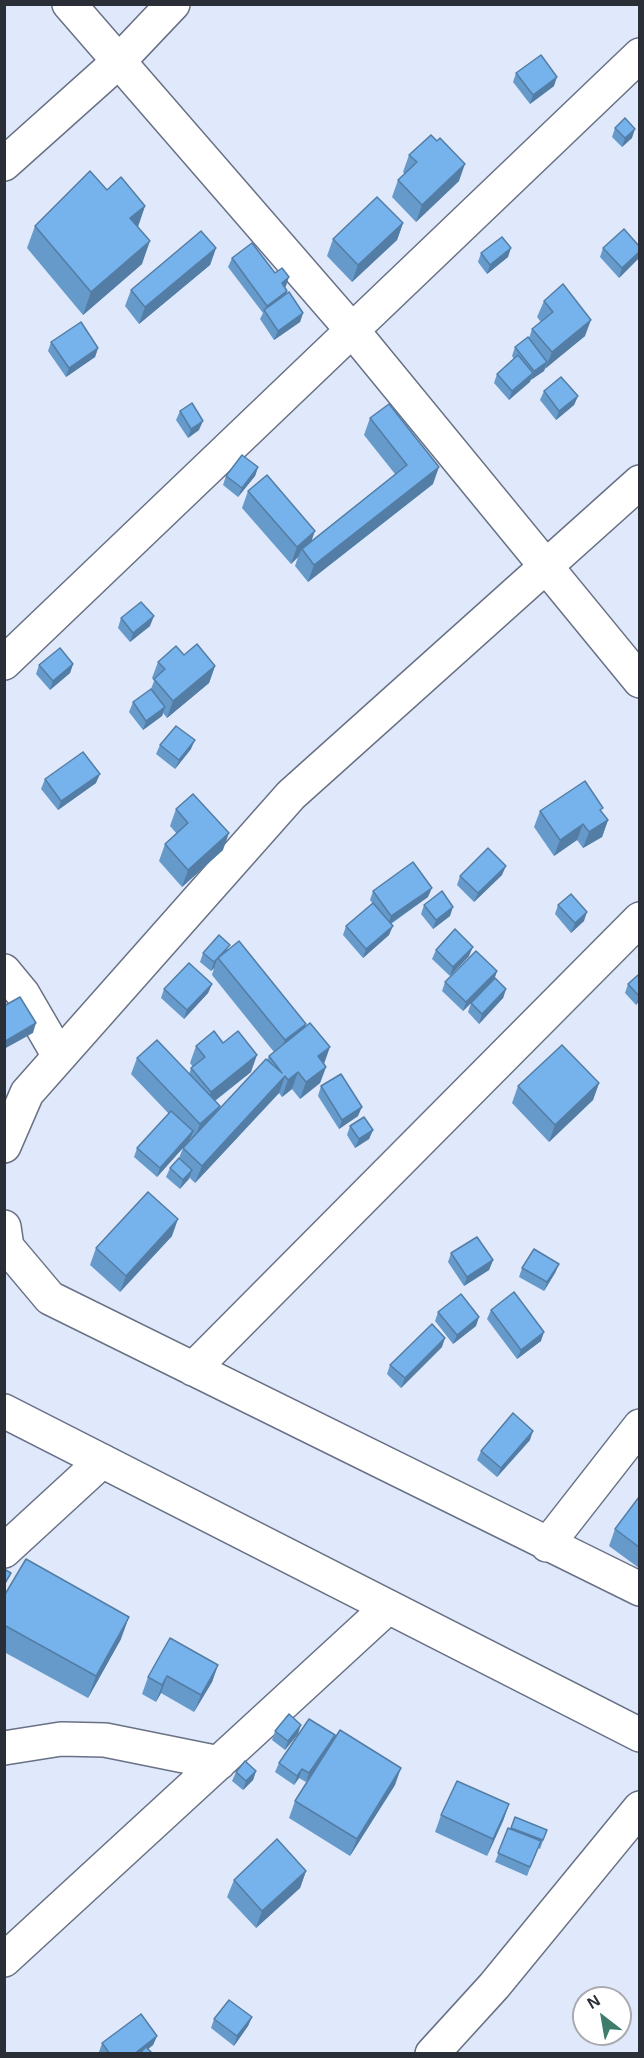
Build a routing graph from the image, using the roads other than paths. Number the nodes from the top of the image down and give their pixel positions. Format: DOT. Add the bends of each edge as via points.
graph roads {
  1 [pos="69,4"];
  2 [pos="173,4"];
  3 [pos="639,55"];
  4 [pos="118,62"];
  5 [pos="4,164"];
  6 [pos="352,330"];
  7 [pos="639,482"];
  8 [pos="545,569"];
  9 [pos="4,663"];
  10 [pos="639,681"];
  11 [pos="639,919"];
  12 [pos="4,971"];
  13 [pos="59,1056"];
  14 [pos="4,1146"];
  15 [pos="4,1227"];
  16 [pos="193,1369"];
  17 [pos="4,1411"];
  18 [pos="639,1426"];
  19 [pos="102,1461"];
  20 [pos="547,1545"];
  21 [pos="4,1551"];
  22 [pos="639,1589"];
  23 [pos="388,1607"];
  24 [pos="639,1735"];
  25 [pos="4,1748"];
  26 [pos="219,1763"];
  27 [pos="639,1808"];
  28 [pos="4,1960"];
  29 [pos="432,2054"];
  1 -- 4 [label="street"];
  2 -- 4 [label="street"];
  3 -- 6 [label="street"];
  4 -- 5 [label="street"];
  4 -- 6 [label="street"];
  6 -- 8 [label="street"];
  6 -- 9 [label="street"];
  7 -- 8 [label="street"];
  8 -- 10 [label="street"];
  8 -- 13 [label="street" via="291,795"];
  11 -- 16 [label="street"];
  12 -- 13 [label="street" via="23,994"];
  13 -- 14 [label="street" via="27,1093"];
  15 -- 16 [label="street" via="7,1247 50,1298"];
  16 -- 20 [label="street"];
  17 -- 19 [label="street"];
  18 -- 20 [label="street"];
  19 -- 21 [label="street"];
  19 -- 23 [label="street"];
  20 -- 22 [label="street"];
  23 -- 24 [label="street"];
  23 -- 26 [label="street"];
  25 -- 26 [label="street" via="61,1739 105,1740"];
  26 -- 28 [label="street"];
  27 -- 29 [label="street" via="494,1986"];
}
